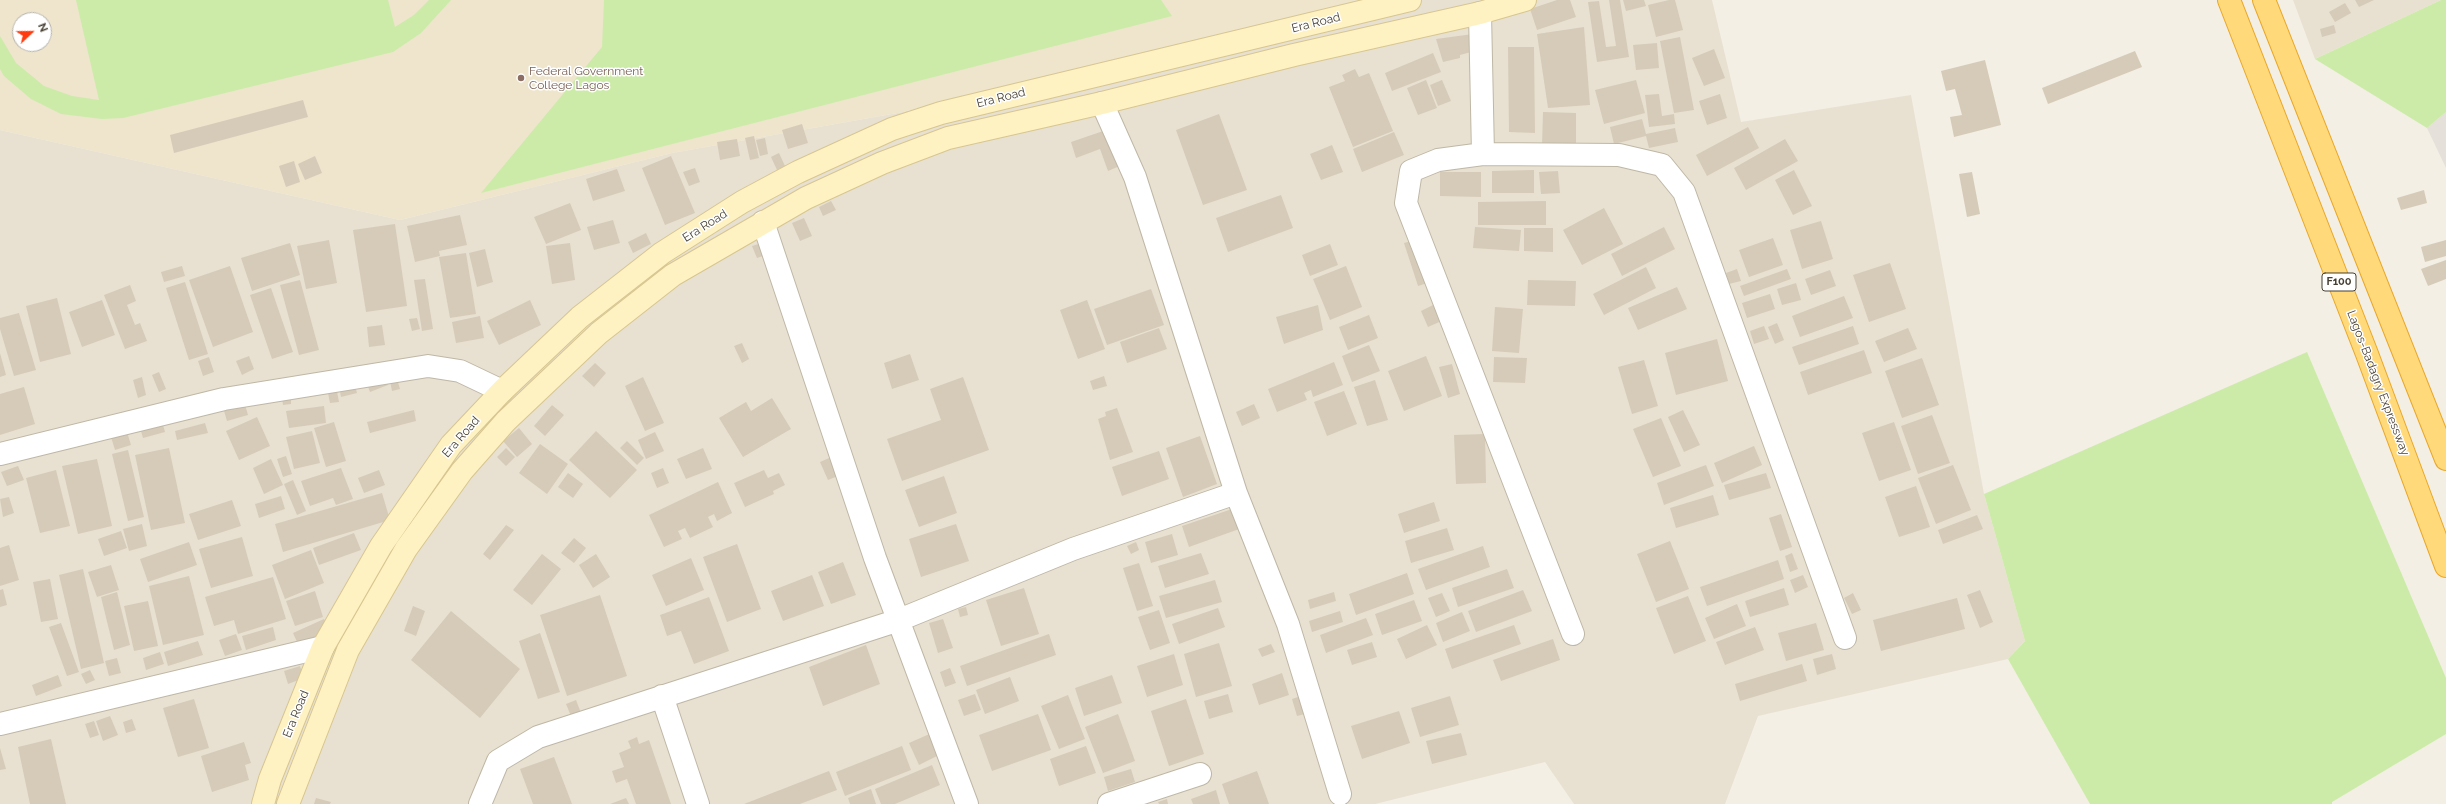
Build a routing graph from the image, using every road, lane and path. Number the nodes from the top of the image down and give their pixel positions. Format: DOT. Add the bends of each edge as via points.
graph roads {
  1 [pos="1410,0"];
  2 [pos="1525,0"];
  3 [pos="2229,0"];
  4 [pos="2264,0"];
  5 [pos="1480,13"];
  6 [pos="1102,103"];
  7 [pos="1483,154"];
  8 [pos="762,222"];
  9 [pos="622,284"];
  10 [pos="636,302"];
  11 [pos="502,391"];
  12 [pos="0,454"];
  13 [pos="2446,459"];
  14 [pos="1236,493"];
  15 [pos="2446,566"];
  16 [pos="899,620"];
  17 [pos="1573,634"];
  18 [pos="1845,638"];
  19 [pos="323,647"];
  20 [pos="662,696"];
  21 [pos="0,724"];
  22 [pos="1200,774"];
  23 [pos="1340,794"];
  24 [pos="263,804"];
  25 [pos="288,804"];
  26 [pos="480,804"];
  27 [pos="698,804"];
  28 [pos="967,804"];
  29 [pos="1109,804"];
  1 -- 9 [label="main road, Era Road" via="941,113 892,129 798,172 742,202 662,253"];
  2 -- 5 [label="main road"];
  3 -- 15 [label="highway, Lagos-Badagry Expressway / F100" via="2368,354"];
  4 -- 13 [label="highway, F100"];
  5 -- 6 [label="main road" via="1294,55"];
  5 -- 7 [label="street"];
  6 -- 8 [label="main road" via="948,138 813,195"];
  6 -- 14 [label="street" via="1135,176"];
  7 -- 17 [label="street" via="1438,160 1410,171 1406,203"];
  7 -- 18 [label="street" via="1619,155 1662,165 1684,192"];
  8 -- 10 [label="main road" via="673,274"];
  8 -- 16 [label="street" via="875,558"];
  9 -- 10 [label="main road"];
  9 -- 11 [label="main road, Era Road" via="580,317"];
  10 -- 25 [label="main road" via="598,333 506,421 462,471 406,549 348,650"];
  11 -- 12 [label="street" via="460,371 428,366 224,399"];
  11 -- 19 [label="main road, Era Road" via="451,445 422,486 381,546"];
  14 -- 16 [label="street" via="1073,549"];
  14 -- 23 [label="street" via="1288,624"];
  16 -- 20 [label="street"];
  16 -- 28 [label="street"];
  19 -- 21 [label="street"];
  19 -- 24 [label="main road, Era Road" via="270,779"];
  20 -- 26 [label="street" via="538,737 498,761"];
  20 -- 27 [label="street"];
  22 -- 29 [label="street"];
}
